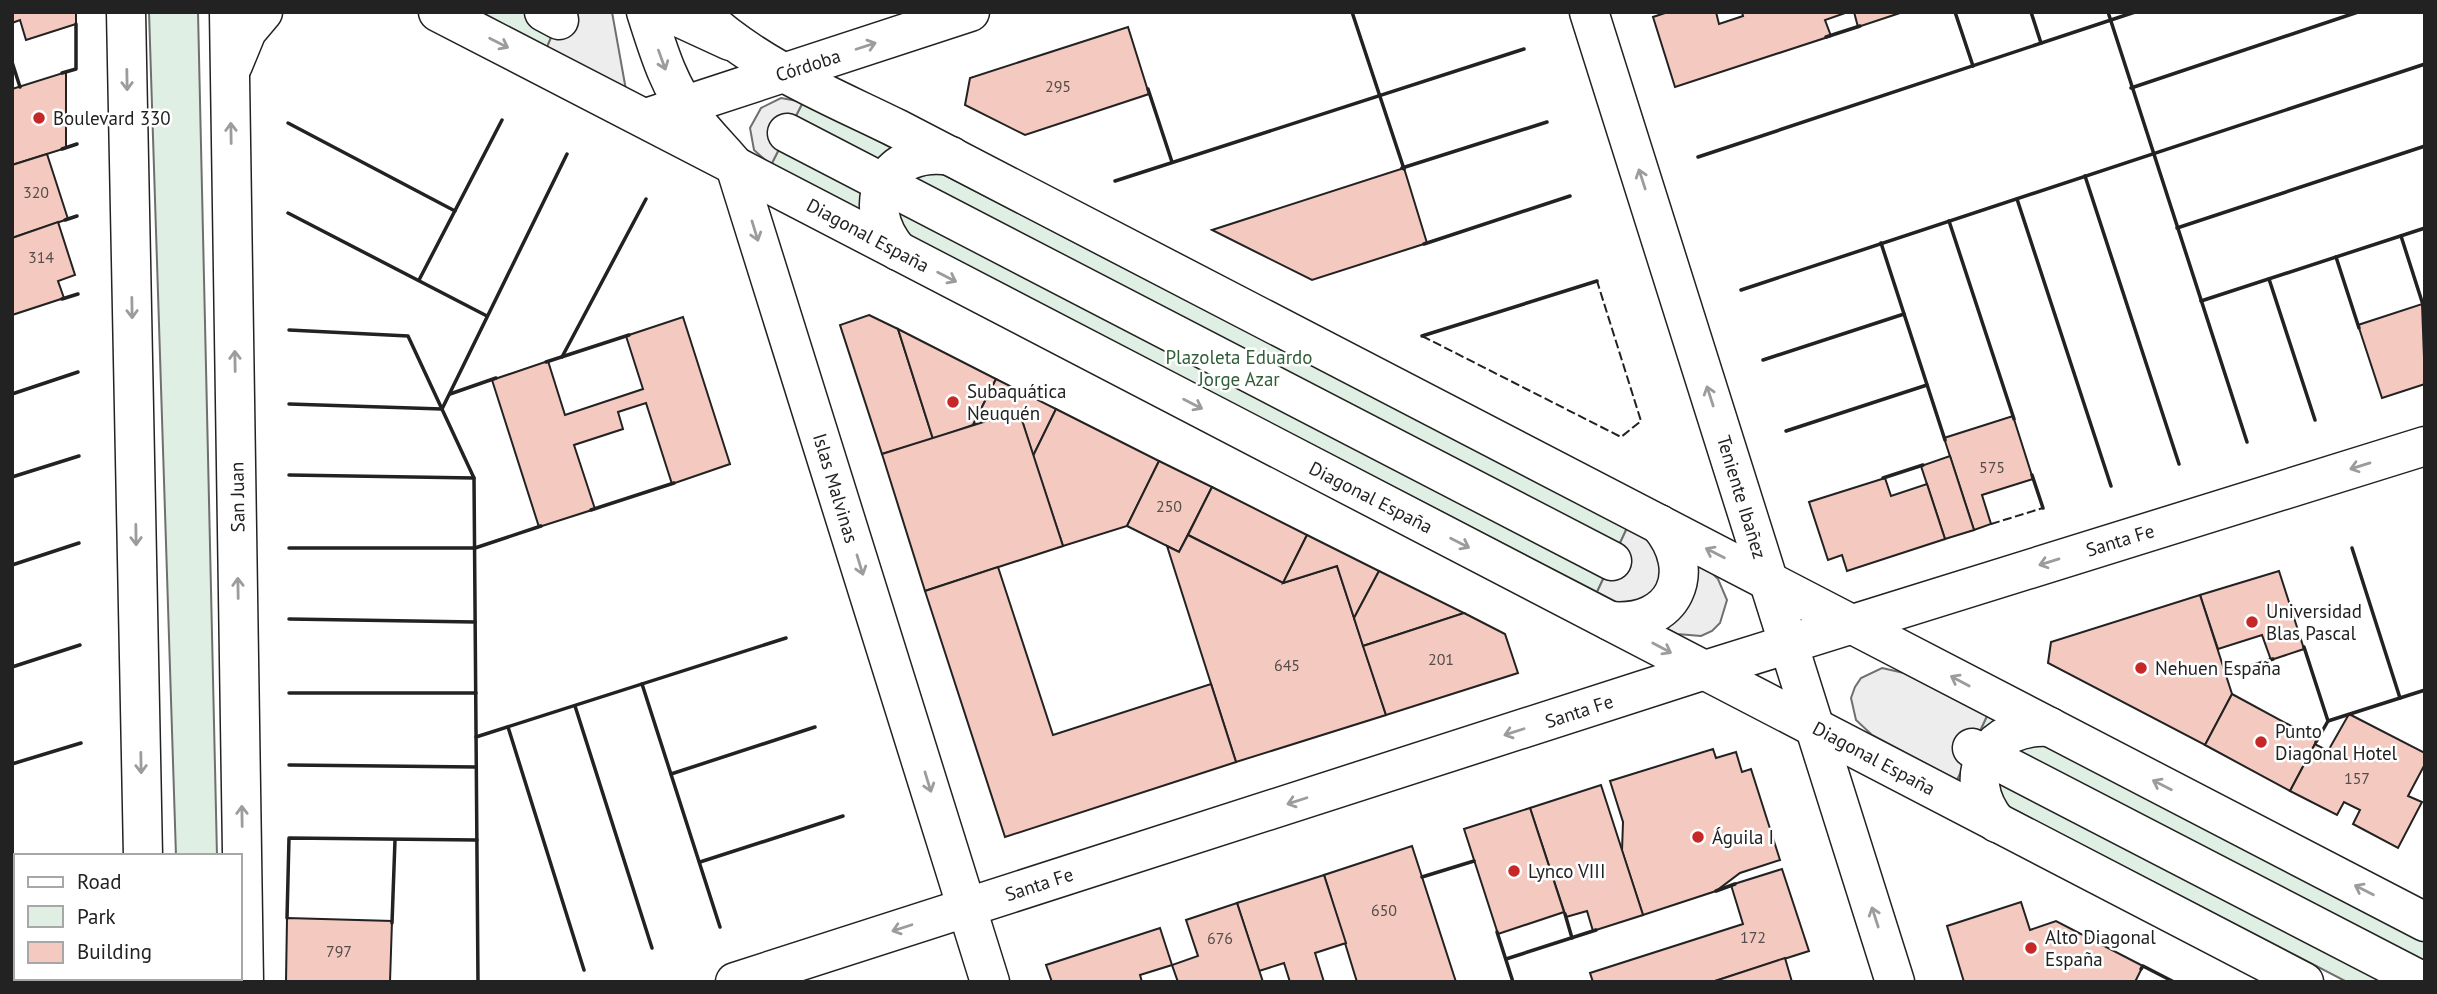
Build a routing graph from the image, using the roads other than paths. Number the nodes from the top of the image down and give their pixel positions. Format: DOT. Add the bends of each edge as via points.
graph roads {
  1 [pos="126,12"];
  2 [pos="229,12"];
  3 [pos="263,12"];
  4 [pos="438,12"];
  5 [pos="646,12"];
  6 [pos="667,12"];
  7 [pos="699,12"];
  8 [pos="970,12"];
  9 [pos="1589,12"];
  10 [pos="732,42"];
  11 [pos="783,73"];
  12 [pos="230,77"];
  13 [pos="685,105"];
  14 [pos="646,118"];
  15 [pos="787,134"];
  16 [pos="951,156"];
  17 [pos="735,166"];
  18 [pos="884,184"];
  19 [pos="898,251"];
  20 [pos="2425,446"];
  21 [pos="1659,524"];
  22 [pos="1612,561"];
  23 [pos="1768,580"];
  24 [pos="1610,621"];
  25 [pos="1852,624"];
  26 [pos="1789,644"];
  27 [pos="1705,670"];
  28 [pos="1815,727"];
  29 [pos="2050,727"];
  30 [pos="1979,751"];
  31 [pos="1997,823"];
  32 [pos="143,854"];
  33 [pos="967,907"];
  34 [pos="2425,922"];
  35 [pos="244,982"];
  36 [pos="735,982"];
  37 [pos="990,982"];
  38 [pos="1895,982"];
  39 [pos="2304,982"];
  40 [pos="2424,982"];
  1 -- 32 [label="street, one-way"];
  2 -- 12 [label="street, San Juan"];
  3 -- 12 [label="street" via="239,46"];
  4 -- 14 [label="street, Diagonal España, one-way"];
  5 -- 13 [label="street, Islas Malvinas, one-way" via="664,67"];
  6 -- 10 [label="street"];
  7 -- 10 [label="street"];
  11 -- 8 [label="street, Córdoba, one-way"];
  23 -- 9 [label="street, Teniente Ibañez, one-way"];
  10 -- 11 [label="street"];
  11 -- 13 [label="street, Córdoba"];
  11 -- 16 [label="street"];
  35 -- 12 [label="street, San Juan, one-way"];
  13 -- 14 [label="street, Córdoba"];
  13 -- 17 [label="street, Islas Malvinas"];
  14 -- 17 [label="street, Diagonal España"];
  15 -- 18 [label="street"];
  16 -- 18 [label="street" via="933,153 904,161"];
  16 -- 21 [label="street"];
  17 -- 19 [label="street, Diagonal España"];
  17 -- 33 [label="street, Islas Malvinas, one-way"];
  18 -- 19 [label="street" via="878,211 885,233"];
  18 -- 22 [label="street"];
  19 -- 24 [label="street, Diagonal España, one-way"];
  20 -- 25 [label="street, Santa Fe, one-way"];
  23 -- 21 [label="street, one-way"];
  21 -- 24 [label="street" via="1678,554 1678,586 1670,600 1647,617"];
  23 -- 25 [label="street"];
  23 -- 26 [label="street, Teniente Ibañez"];
  24 -- 27 [label="street, Diagonal España, one-way"];
  25 -- 26 [label="street, Santa Fe"];
  29 -- 25 [label="street, one-way"];
  26 -- 27 [label="street, Santa Fe"];
  26 -- 28 [label="street, Teniente Ibañez"];
  27 -- 28 [label="street, Diagonal España"];
  27 -- 33 [label="street, Santa Fe, one-way"];
  28 -- 31 [label="street, Diagonal España"];
  38 -- 28 [label="street, Teniente Ibañez, one-way"];
  29 -- 30 [label="street" via="2006,734"];
  34 -- 29 [label="street, one-way"];
  30 -- 31 [label="street" via="1982,799"];
  30 -- 40 [label="street"];
  31 -- 39 [label="street, Diagonal España"];
  33 -- 36 [label="street, Santa Fe, one-way"];
  33 -- 37 [label="street, Islas Malvinas"];
}
